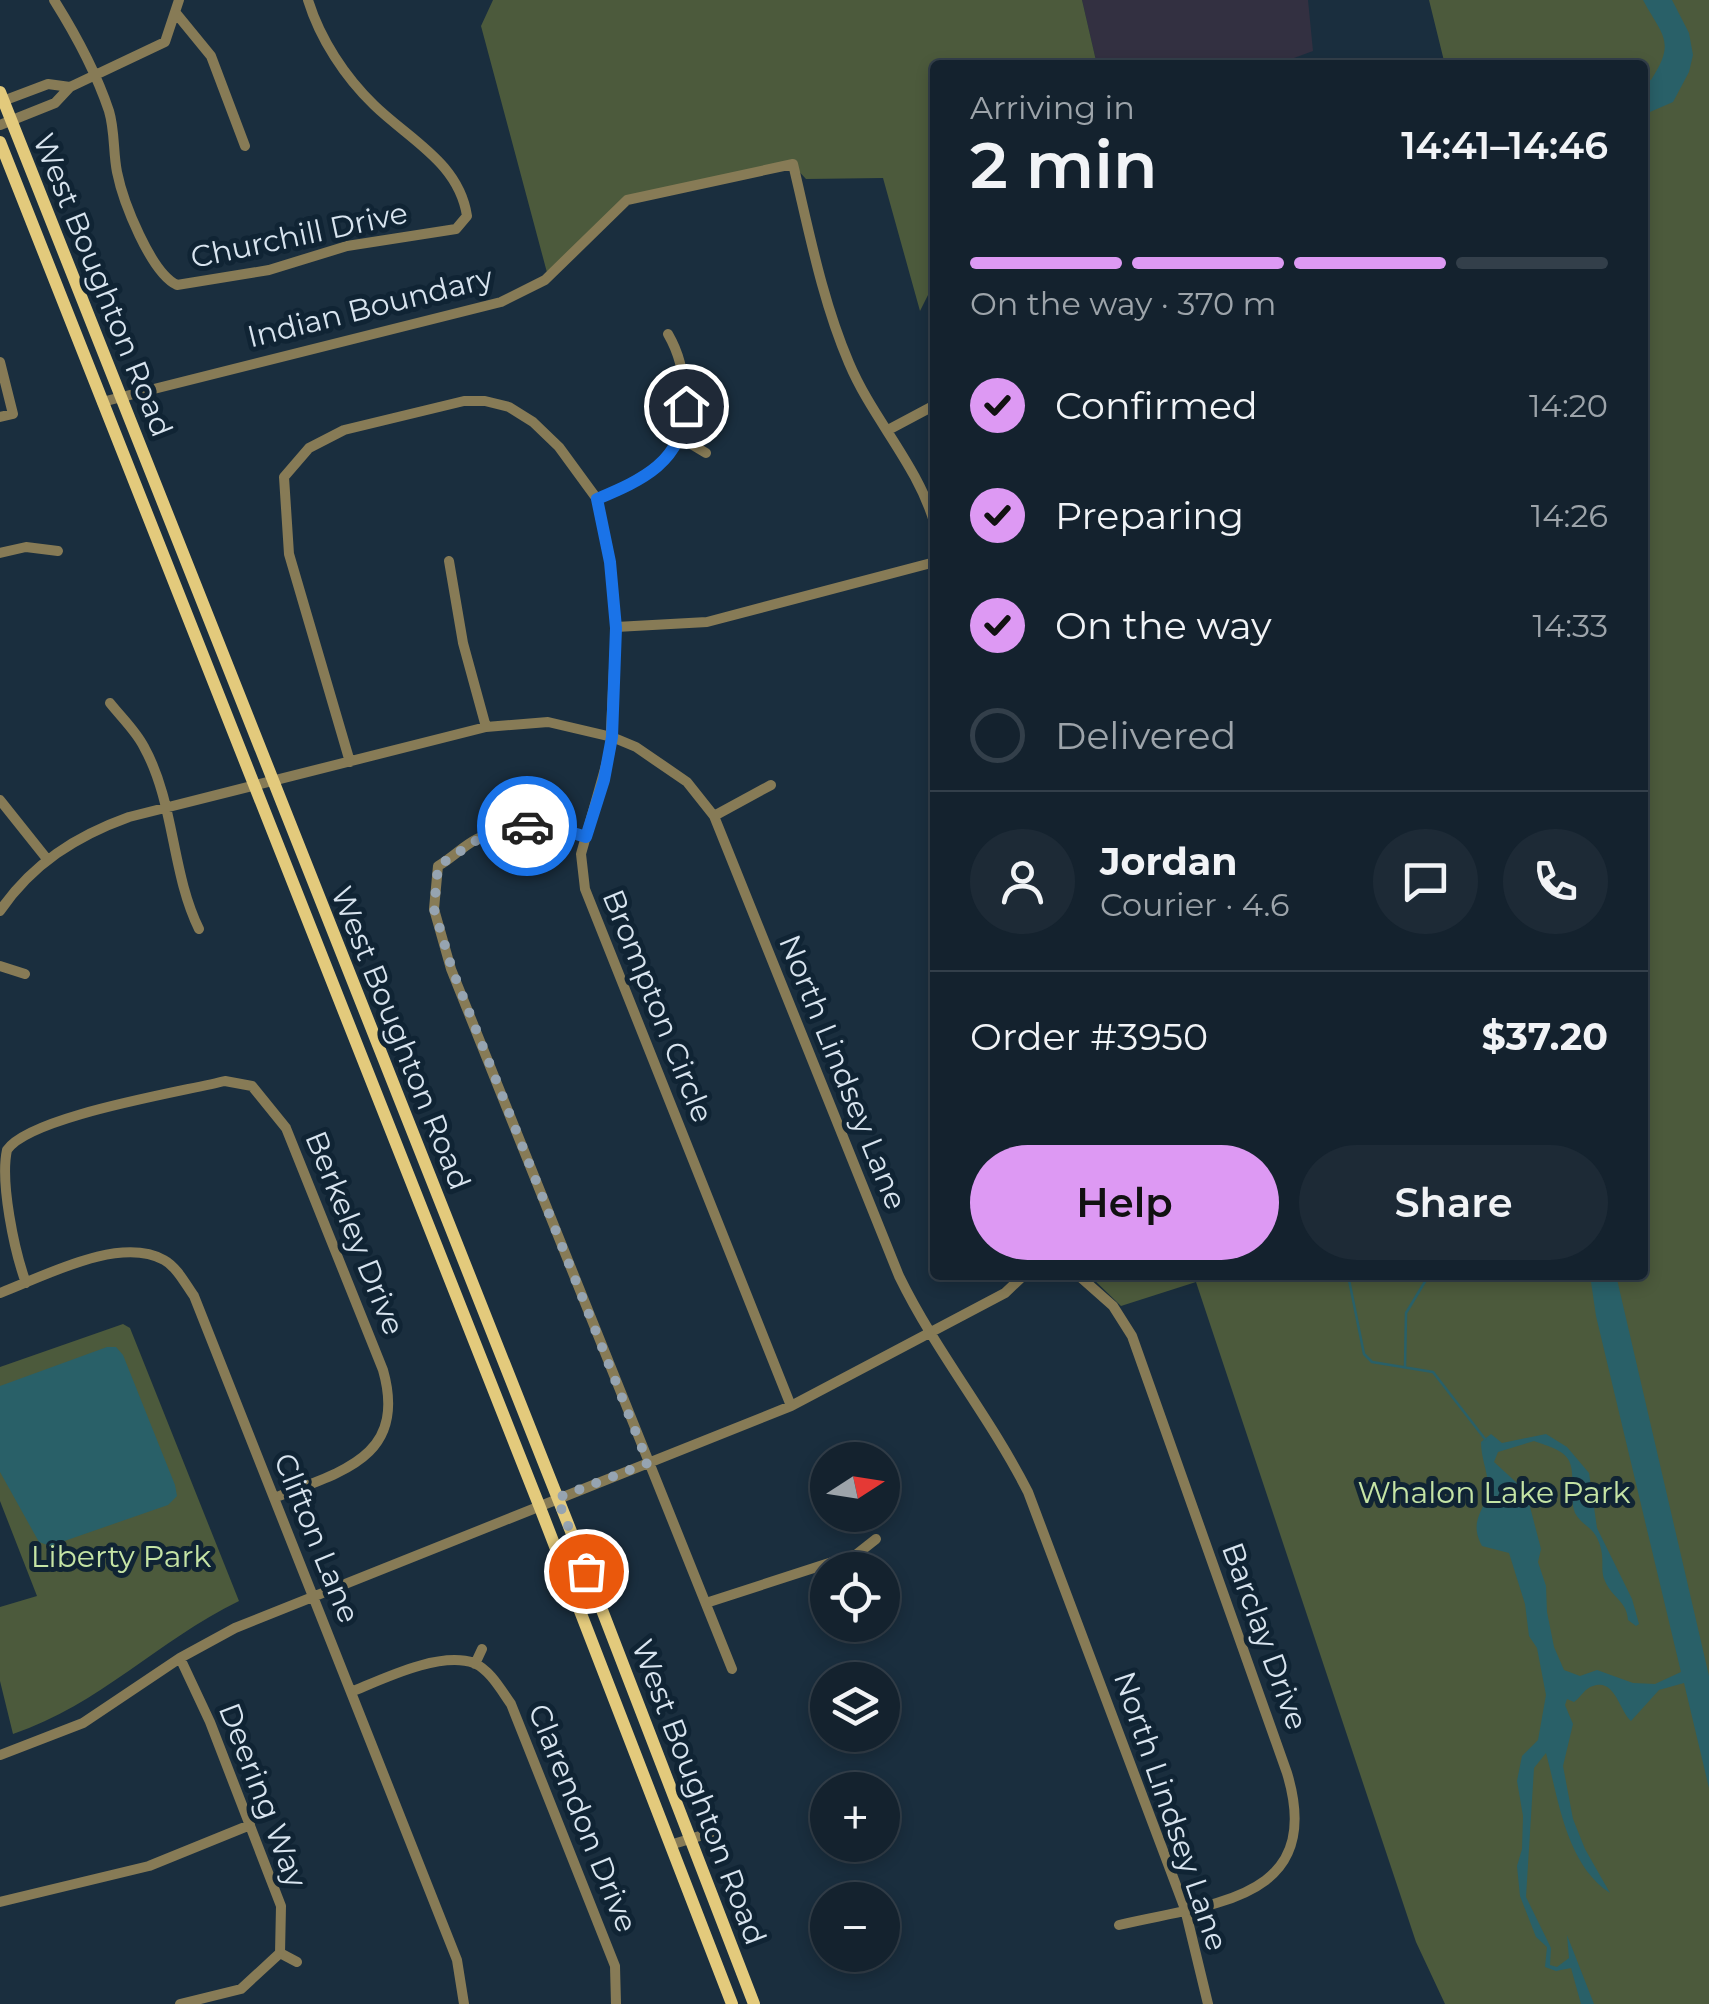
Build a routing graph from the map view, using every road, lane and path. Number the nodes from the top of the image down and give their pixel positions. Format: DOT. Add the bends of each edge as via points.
graph roads {
  1 [pos="54,0"];
  2 [pos="308,0"];
  3 [pos="177,6"];
  4 [pos="96,78"];
  5 [pos="70,88"];
  6 [pos="1,98"];
  7 [pos="6,123"];
  8 [pos="0,142"];
  9 [pos="244,146"];
  10 [pos="668,334"];
  11 [pos="0,362"];
  12 [pos="119,395"];
  13 [pos="102,402"];
  14 [pos="930,408"];
  15 [pos="0,417"];
  16 [pos="888,430"];
  17 [pos="680,438"];
  18 [pos="706,453"];
  19 [pos="597,499"];
  20 [pos="930,511"];
  21 [pos="58,551"];
  22 [pos="0,554"];
  23 [pos="448,560"];
  24 [pos="930,563"];
  25 [pos="616,628"];
  26 [pos="110,703"];
  27 [pos="486,727"];
  28 [pos="612,737"];
  29 [pos="350,762"];
  30 [pos="272,781"];
  31 [pos="772,785"];
  32 [pos="254,786"];
  33 [pos="0,800"];
  34 [pos="164,808"];
  35 [pos="714,816"];
  36 [pos="586,837"];
  37 [pos="47,860"];
  38 [pos="0,911"];
  39 [pos="199,929"];
  40 [pos="0,966"];
  41 [pos="26,974"];
  42 [pos="1019,1280"];
  43 [pos="1084,1280"];
  44 [pos="26,1283"];
  45 [pos="0,1293"];
  46 [pos="928,1331"];
  47 [pos="791,1406"];
  48 [pos="648,1463"];
  49 [pos="274,1498"];
  50 [pos="557,1498"];
  51 [pos="539,1505"];
  52 [pos="876,1539"];
  53 [pos="314,1596"];
  54 [pos="706,1602"];
  55 [pos="482,1649"];
  56 [pos="180,1658"];
  57 [pos="475,1664"];
  58 [pos="732,1669"];
  59 [pos="351,1692"];
  60 [pos="0,1755"];
  61 [pos="250,1825"];
  62 [pos="713,1832"];
  63 [pos="691,1838"];
  64 [pos="670,1845"];
  65 [pos="0,1902"];
  66 [pos="1185,1909"];
  67 [pos="1119,1925"];
  68 [pos="280,1953"];
  69 [pos="296,1962"];
  70 [pos="180,2004"];
  71 [pos="464,2004"];
  72 [pos="616,2004"];
  73 [pos="732,2004"];
  74 [pos="754,2004"];
  75 [pos="1208,2004"];
  1 -- 4 [label="street, Churchill Drive"];
  2 -- 4 [label="street, Churchill Drive" via="339,63 360,89 454,178 467,216 456,229 347,246 269,270 177,286 165,280 128,203"];
  3 -- 4 [label="street" via="165,42"];
  3 -- 9 [label="street" via="211,56"];
  4 -- 5 [label="street"];
  5 -- 6 [label="street" via="48,84"];
  5 -- 7 [label="street" via="56,104"];
  6 -- 7 [label="main road, West Boughton Road"];
  7 -- 12 [label="main road, West Boughton Road"];
  8 -- 13 [label="main road, West Boughton Road"];
  10 -- 17 [label="street" via="684,383"];
  11 -- 15 [label="street" via="13,414"];
  12 -- 13 [label="street, Indian Boundary"];
  12 -- 16 [label="street, Indian Boundary" via="501,302 545,280 627,200 793,164 850,366"];
  12 -- 30 [label="main road, West Boughton Road"];
  13 -- 32 [label="main road, West Boughton Road"];
  14 -- 16 [label="street"];
  16 -- 20 [label="street"];
  17 -- 18 [label="street"];
  17 -- 19 [label="street" via="646,476"];
  19 -- 25 [label="street, Brompton Circle"];
  19 -- 29 [label="street, Brompton Circle" via="533,422 485,401 344,430 309,448 284,476 289,554"];
  21 -- 22 [label="street"];
  23 -- 27 [label="street"];
  24 -- 25 [label="street" via="707,622"];
  25 -- 28 [label="street, Brompton Circle"];
  26 -- 34 [label="street" via="144,746"];
  27 -- 28 [label="street, North Lindsey Lane" via="548,722"];
  27 -- 29 [label="street, North Lindsey Lane"];
  28 -- 35 [label="street, North Lindsey Lane" via="687,782"];
  28 -- 36 [label="street, Brompton Circle"];
  29 -- 30 [label="street, North Lindsey Lane"];
  30 -- 32 [label="street, North Lindsey Lane"];
  30 -- 50 [label="main road, West Boughton Road"];
  31 -- 35 [label="street"];
  32 -- 34 [label="street"];
  32 -- 51 [label="main road, West Boughton Road"];
  33 -- 37 [label="street"];
  34 -- 37 [label="street" via="102,826"];
  34 -- 39 [label="street"];
  35 -- 46 [label="street, North Lindsey Lane" via="891,1258"];
  36 -- 47 [label="street, Brompton Circle" via="581,870 591,908"];
  36 -- 48 [label="street" via="542,826 483,836 438,866 434,909"];
  37 -- 38 [label="street"];
  40 -- 41 [label="street"];
  42 -- 46 [label="street"];
  43 -- 66 [label="street, Barclay Drive" via="1113,1306 1132,1336 1294,1796 1296,1834 1276,1872 1250,1892"];
  44 -- 45 [label="street, Clifton Lane"];
  44 -- 49 [label="street, Clifton Lane" via="102,1255 134,1252 164,1260 194,1296"];
  44 -- 49 [label="street, Berkeley Drive" via="2,1216 6,1150 52,1122 224,1081 252,1086 286,1128 389,1397 385,1434 371,1452"];
  46 -- 47 [label="street"];
  46 -- 66 [label="street, North Lindsey Lane" via="1028,1492"];
  47 -- 48 [label="street"];
  48 -- 50 [label="street"];
  48 -- 54 [label="street"];
  49 -- 53 [label="street, Clifton Lane"];
  50 -- 51 [label="street"];
  50 -- 63 [label="main road, West Boughton Road"];
  51 -- 53 [label="street"];
  51 -- 64 [label="main road, West Boughton Road"];
  52 -- 54 [label="street" via="857,1554"];
  53 -- 56 [label="street"];
  53 -- 59 [label="street, Clifton Lane"];
  54 -- 58 [label="street"];
  55 -- 57 [label="street"];
  56 -- 60 [label="street" via="83,1723"];
  56 -- 61 [label="street, Deering Way"];
  57 -- 59 [label="street" via="454,1660 412,1668"];
  57 -- 72 [label="street, Clarendon Drive" via="511,1704 615,1966"];
  59 -- 71 [label="street, Clifton Lane" via="458,1960"];
  61 -- 65 [label="street" via="149,1866"];
  61 -- 68 [label="street, Deering Way" via="281,1906"];
  62 -- 63 [label="street"];
  63 -- 64 [label="street"];
  63 -- 74 [label="main road, West Boughton Road"];
  64 -- 73 [label="main road, West Boughton Road"];
  66 -- 67 [label="street, Barclay Drive"];
  66 -- 75 [label="street, North Lindsey Lane"];
  68 -- 69 [label="street"];
  68 -- 70 [label="street" via="241,1989"];
}
